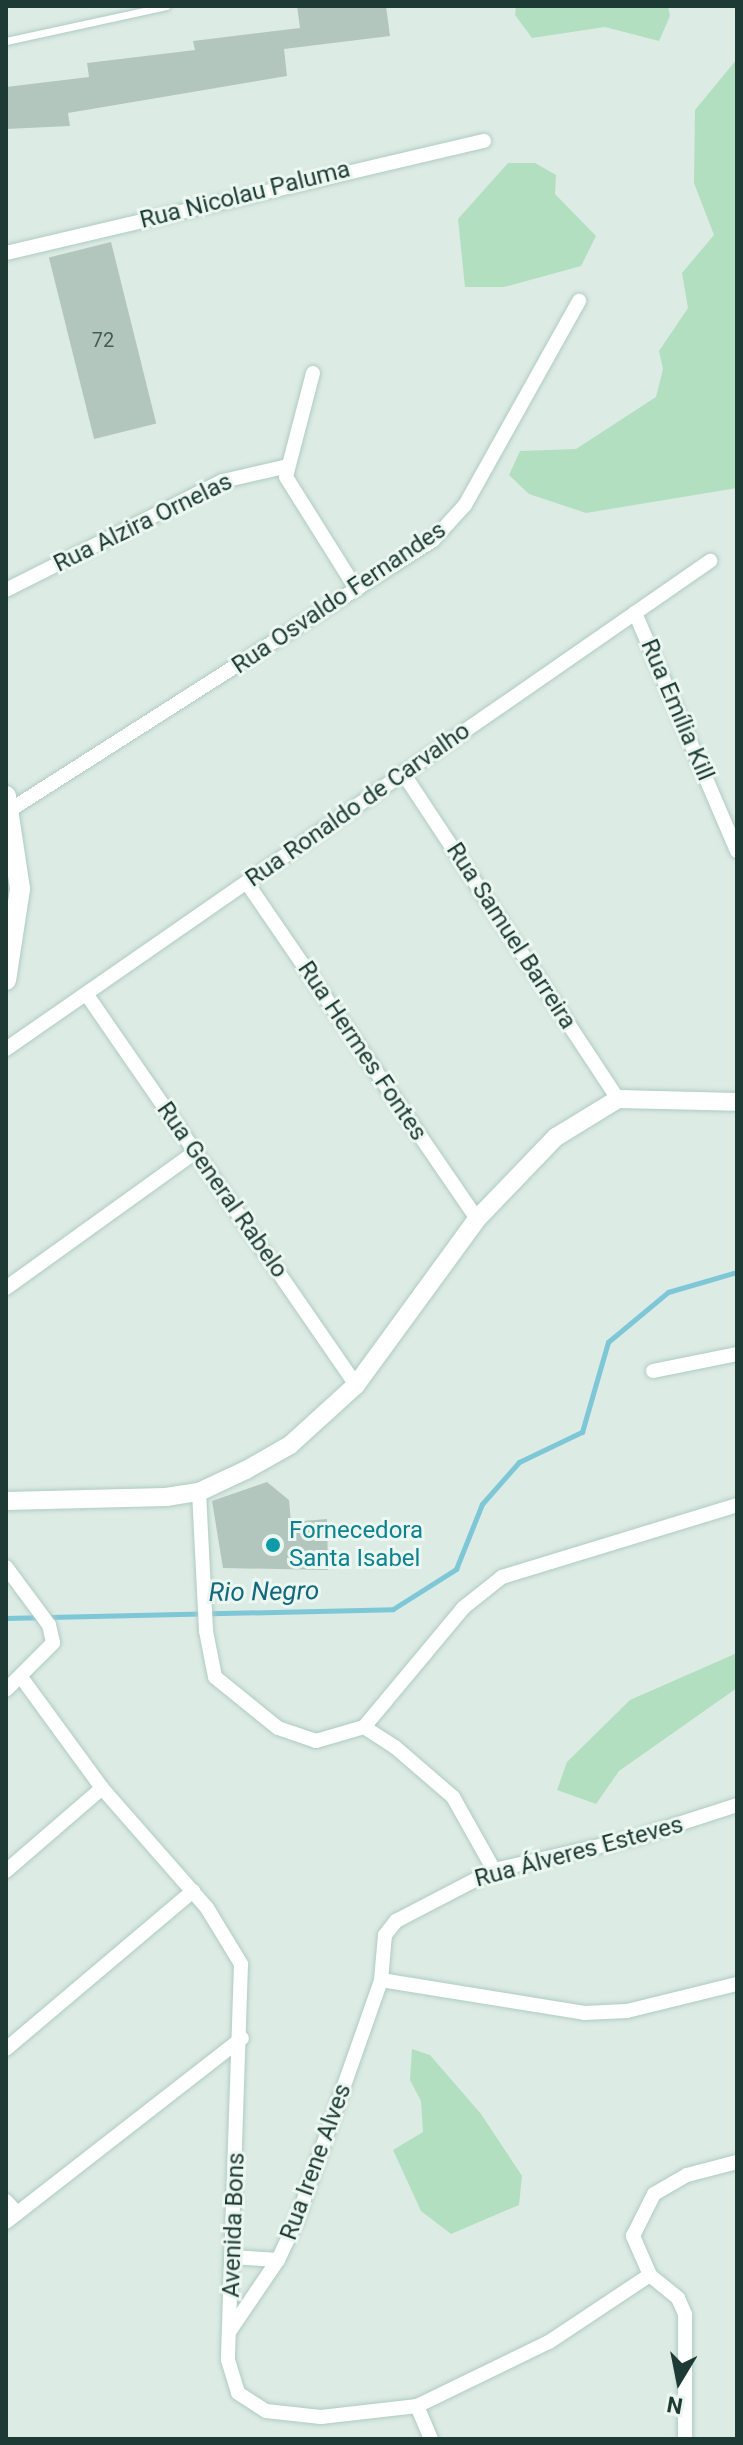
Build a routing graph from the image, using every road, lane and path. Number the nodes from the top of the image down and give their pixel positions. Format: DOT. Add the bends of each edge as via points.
graph roads {
  1 [pos="166,6"];
  2 [pos="6,41"];
  3 [pos="484,141"];
  4 [pos="6,253"];
  5 [pos="579,301"];
  6 [pos="313,373"];
  7 [pos="284,467"];
  8 [pos="710,561"];
  9 [pos="6,590"];
  10 [pos="357,590"];
  11 [pos="635,613"];
  12 [pos="403,773"];
  13 [pos="8,803"];
  14 [pos="737,851"];
  15 [pos="247,883"];
  16 [pos="6,980"];
  17 [pos="87,995"];
  18 [pos="6,1049"];
  19 [pos="618,1099"];
  20 [pos="737,1102"];
  21 [pos="195,1152"];
  22 [pos="477,1219"];
  23 [pos="6,1288"];
  24 [pos="737,1354"];
  25 [pos="653,1371"];
  26 [pos="356,1385"];
  27 [pos="199,1492"];
  28 [pos="6,1501"];
  29 [pos="737,1505"];
  30 [pos="6,1567"];
  31 [pos="21,1677"];
  32 [pos="6,1690"];
  33 [pos="364,1727"];
  34 [pos="102,1788"];
  35 [pos="737,1805"];
  36 [pos="494,1870"];
  37 [pos="6,1871"];
  38 [pos="193,1891"];
  39 [pos="381,1980"];
  40 [pos="737,1984"];
  41 [pos="242,2038"];
  42 [pos="6,2049"];
  43 [pos="737,2162"];
  44 [pos="6,2201"];
  45 [pos="11,2218"];
  46 [pos="232,2257"];
  47 [pos="278,2260"];
  48 [pos="650,2275"];
  49 [pos="229,2332"];
  50 [pos="417,2406"];
  51 [pos="431,2439"];
  52 [pos="685,2439"];
  1 -- 2 [label="lane"];
  3 -- 4 [label="street, Rua Nicolau Paluma"];
  5 -- 10 [label="street, Rua Osvaldo Fernandes" via="453,523"];
  6 -- 7 [label="street"];
  7 -- 9 [label="street, Rua Alzira Ornelas" via="223,481"];
  7 -- 10 [label="street" via="296,498"];
  8 -- 11 [label="street, Rua Ronaldo de Carvalho"];
  10 -- 13 [label="street, Rua Osvaldo Fernandes"];
  11 -- 12 [label="street, Rua Ronaldo de Carvalho"];
  11 -- 14 [label="street, Rua Emília Kill"];
  12 -- 15 [label="street, Rua Ronaldo de Carvalho"];
  12 -- 19 [label="street, Rua Samuel Barreira"];
  13 -- 16 [label="main road" via="20,889"];
  15 -- 17 [label="street, Rua Ronaldo de Carvalho"];
  15 -- 22 [label="street, Rua Hermes Fontes"];
  17 -- 18 [label="street, Rua Ronaldo de Carvalho"];
  17 -- 21 [label="street, Rua General Rabelo"];
  19 -- 20 [label="street"];
  19 -- 22 [label="street" via="556,1137"];
  21 -- 23 [label="street"];
  21 -- 26 [label="street, Rua General Rabelo"];
  22 -- 26 [label="street"];
  24 -- 25 [label="street"];
  26 -- 27 [label="street" via="290,1445"];
  27 -- 28 [label="street" via="131,1501"];
  27 -- 33 [label="street" via="206,1631 215,1677 278,1728 316,1741"];
  29 -- 33 [label="street" via="502,1577 463,1608"];
  30 -- 31 [label="street" via="49,1625 53,1643"];
  31 -- 32 [label="street"];
  31 -- 34 [label="street, Avenida Bons"];
  33 -- 36 [label="street" via="453,1797"];
  34 -- 37 [label="street"];
  34 -- 38 [label="street, Avenida Bons"];
  35 -- 36 [label="street, Rua Álveres Esteves" via="649,1834"];
  36 -- 39 [label="street, Rua Álveres Esteves" via="396,1921 380,1953"];
  38 -- 41 [label="street, Avenida Bons" via="241,1964"];
  38 -- 42 [label="street"];
  39 -- 40 [label="street" via="584,2013 627,2011"];
  39 -- 47 [label="street, Rua Irene Alves"];
  41 -- 45 [label="street"];
  41 -- 46 [label="street, Avenida Bons"];
  43 -- 48 [label="street" via="687,2175 654,2194 633,2236"];
  44 -- 45 [label="street"];
  46 -- 47 [label="street"];
  46 -- 49 [label="street, Avenida Bons"];
  47 -- 49 [label="street, Rua Irene Alves"];
  48 -- 50 [label="street, Avenida Bons" via="549,2342"];
  48 -- 52 [label="street" via="678,2298 690,2333"];
  49 -- 50 [label="street, Avenida Bons" via="231,2379 238,2393 266,2411 321,2417"];
  50 -- 51 [label="street"];
}
